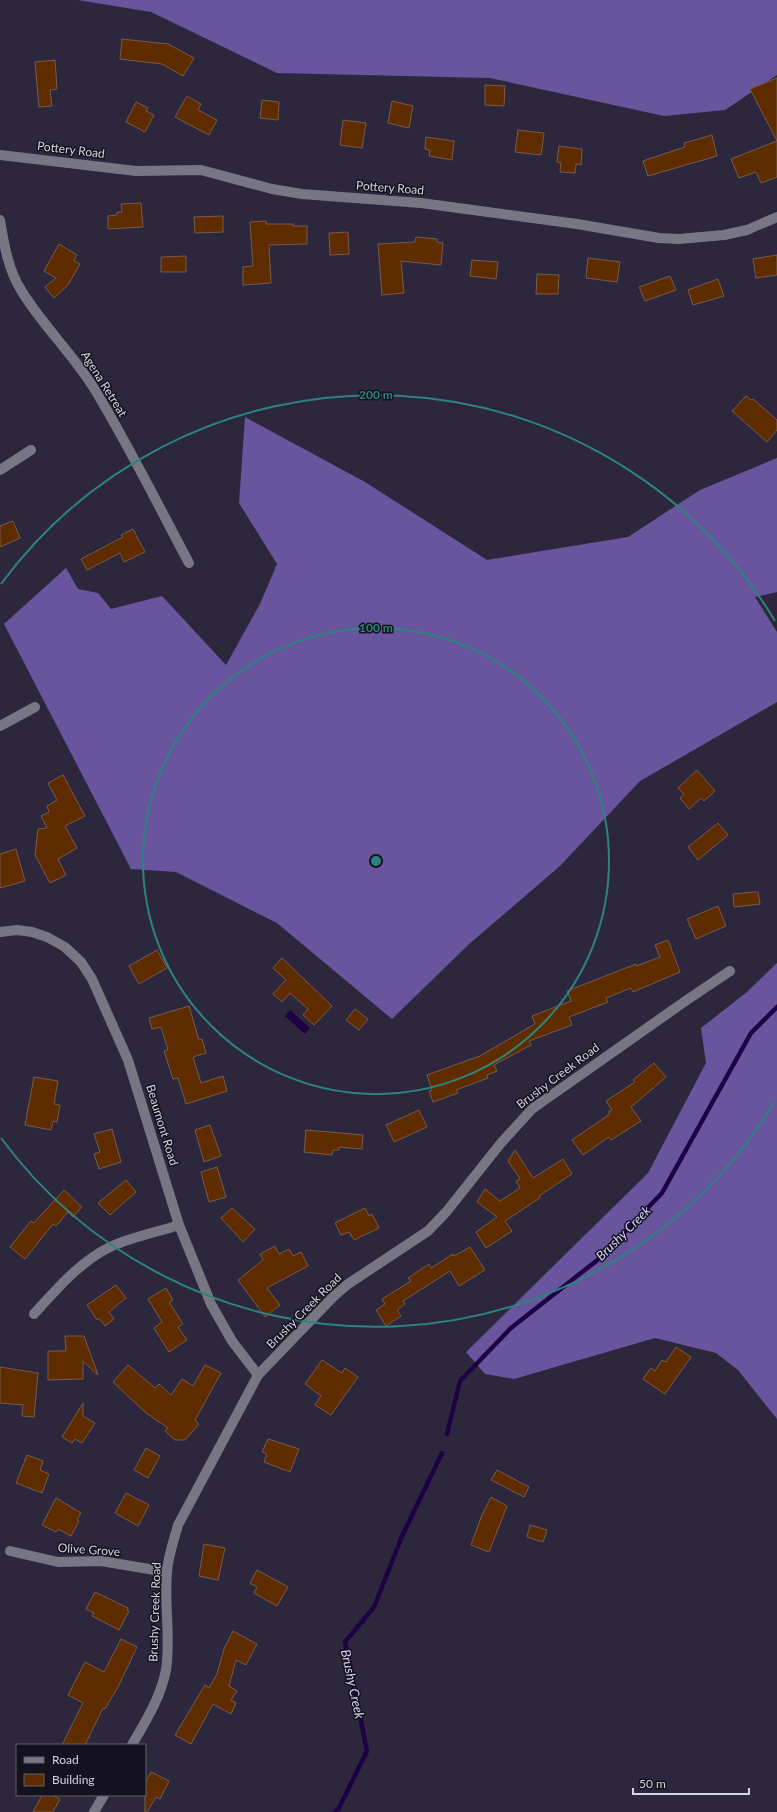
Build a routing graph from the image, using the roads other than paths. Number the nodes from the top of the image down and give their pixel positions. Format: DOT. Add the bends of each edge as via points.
graph roads {
  1 [pos="0,155"];
  2 [pos="777,217"];
  3 [pos="0,220"];
  4 [pos="31,450"];
  5 [pos="0,470"];
  6 [pos="189,563"];
  7 [pos="35,707"];
  8 [pos="0,726"];
  9 [pos="0,932"];
  10 [pos="730,971"];
  11 [pos="179,1225"];
  12 [pos="34,1314"];
  13 [pos="258,1375"];
  14 [pos="10,1551"];
  15 [pos="166,1572"];
  16 [pos="133,1744"];
  17 [pos="103,1796"];
  18 [pos="94,1812"];
  1 -- 2 [label="street, Pottery Road" via="136,171 201,170 272,189 302,194 421,203 659,238 724,235 747,230"];
  3 -- 6 [label="street, Agena Retreat" via="10,268 20,289 70,353 94,389"];
  4 -- 5 [label="street"];
  7 -- 8 [label="street"];
  9 -- 11 [label="street, Beaumont Road" via="17,930 47,937 66,947 81,962 92,979 128,1060"];
  10 -- 13 [label="street, Brushy Creek Road" via="532,1109 438,1221 416,1240 348,1284"];
  11 -- 12 [label="street" via="112,1246 70,1275"];
  11 -- 13 [label="street, Beaumont Road" via="215,1310 232,1342"];
  13 -- 15 [label="street, Brushy Creek Road" via="178,1525"];
  14 -- 15 [label="street, Olive Grove" via="52,1561 101,1562"];
  15 -- 16 [label="street, Brushy Creek Road" via="166,1671 155,1702"];
  17 -- 18 [label="street"];
}
